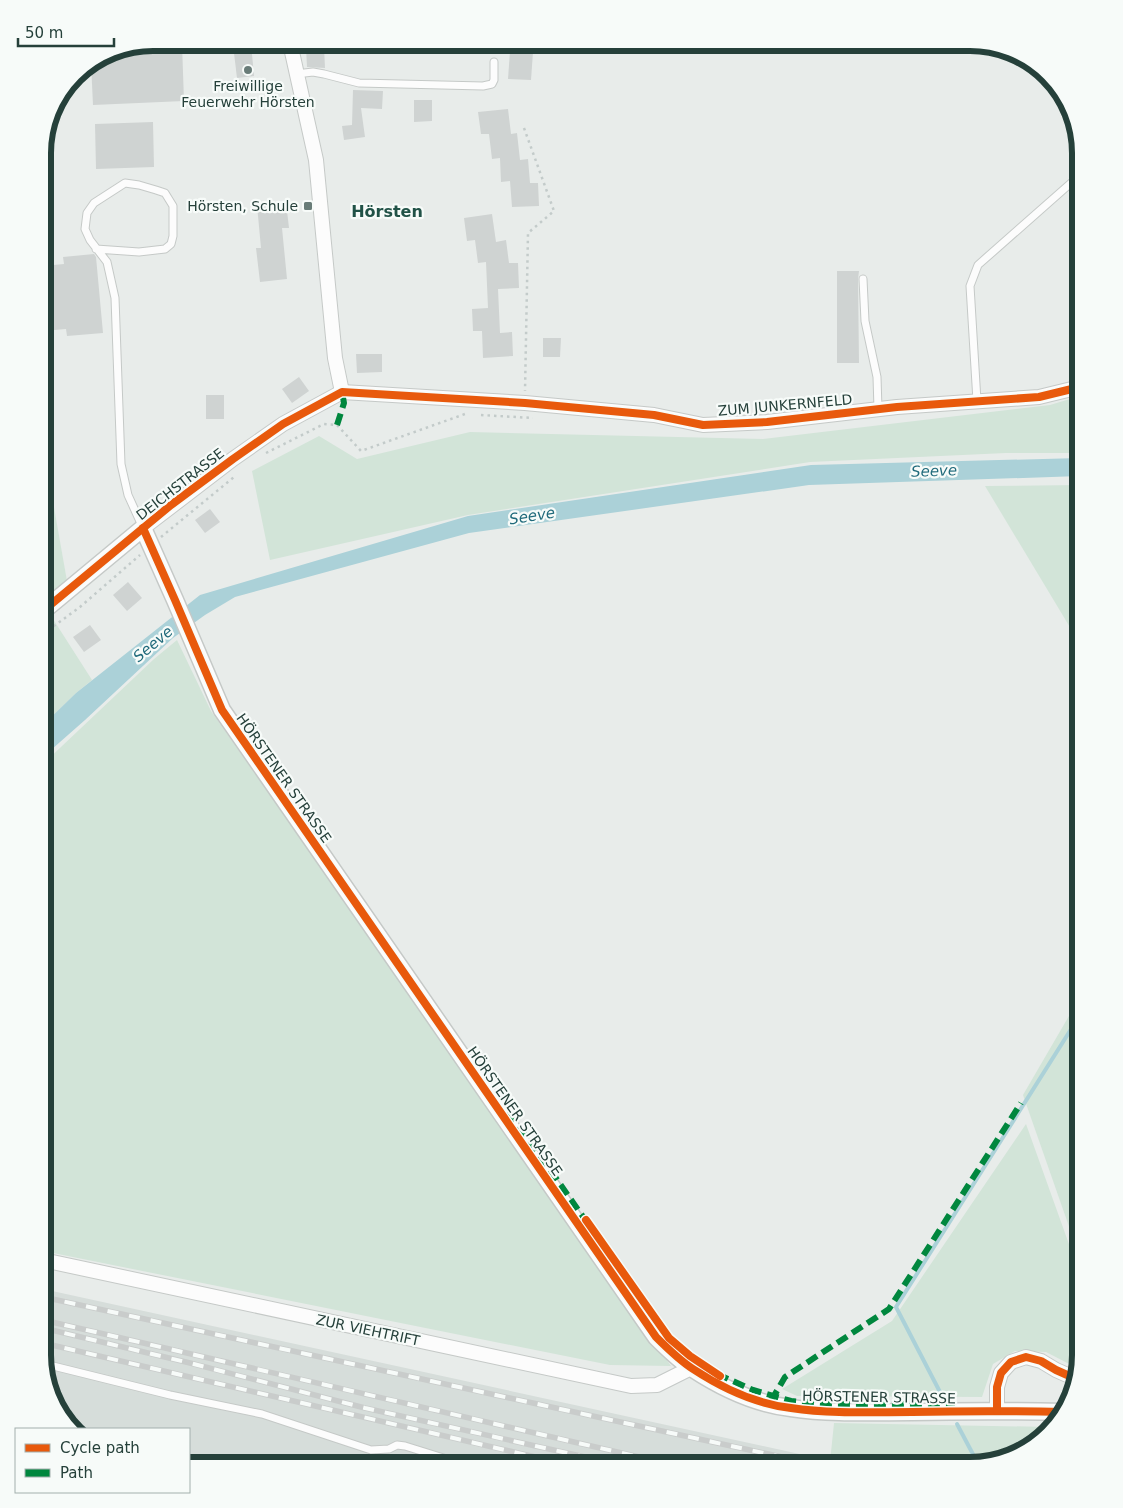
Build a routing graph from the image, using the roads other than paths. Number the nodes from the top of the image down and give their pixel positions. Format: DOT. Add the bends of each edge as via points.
graph roads {
  1 [pos="292,51"];
  2 [pos="494,62"];
  3 [pos="296,74"];
  4 [pos="1072,182"];
  5 [pos="96,249"];
  6 [pos="863,280"];
  7 [pos="1072,389"];
  8 [pos="342,392"];
  9 [pos="977,401"];
  10 [pos="878,409"];
  11 [pos="143,528"];
  12 [pos="51,604"];
  13 [pos="51,1262"];
  14 [pos="52,1365"];
  15 [pos="691,1368"];
  16 [pos="1069,1376"];
  17 [pos="997,1411"];
  18 [pos="1054,1412"];
  19 [pos="439,1457"];
  1 -- 3 [label="street"];
  2 -- 3 [label="lane" via="494,80 492,84 483,86 359,83 313,72"];
  3 -- 8 [label="street" via="316,160 335,358"];
  4 -- 9 [label="lane" via="978,265 970,286"];
  5 -- 5 [label="lane" via="85,229 87,213 94,203 126,184 165,194 173,206 171,244 165,249 139,252"];
  5 -- 11 [label="lane" via="107,262 115,298 121,464 128,495"];
  6 -- 10 [label="lane" via="865,321 877,377"];
  7 -- 9 [label="street, ZUM JUNKERNFELD" via="1039,397"];
  8 -- 10 [label="street, ZUM JUNKERNFELD" via="525,403 654,415 703,425 767,422"];
  8 -- 11 [label="street, DEICHSTRASSE" via="283,424"];
  9 -- 10 [label="street, ZUM JUNKERNFELD"];
  11 -- 12 [label="street, DEICHSTRASSE"];
  11 -- 15 [label="street, HÖRSTENER STRASSE" via="157,545 175,600 222,710 656,1336"];
  13 -- 15 [label="street, ZUR VIEHTRIFT" via="631,1386 657,1385"];
  14 -- 19 [label="lane" via="262,1414 371,1450 397,1445"];
  15 -- 17 [label="street, HÖRSTENER STRASSE" via="750,1398 789,1408 831,1412"];
  16 -- 17 [label="street" via="1026,1357 1011,1362 1000,1373"];
  17 -- 18 [label="street, HÖRSTENER STRASSE"];
}
